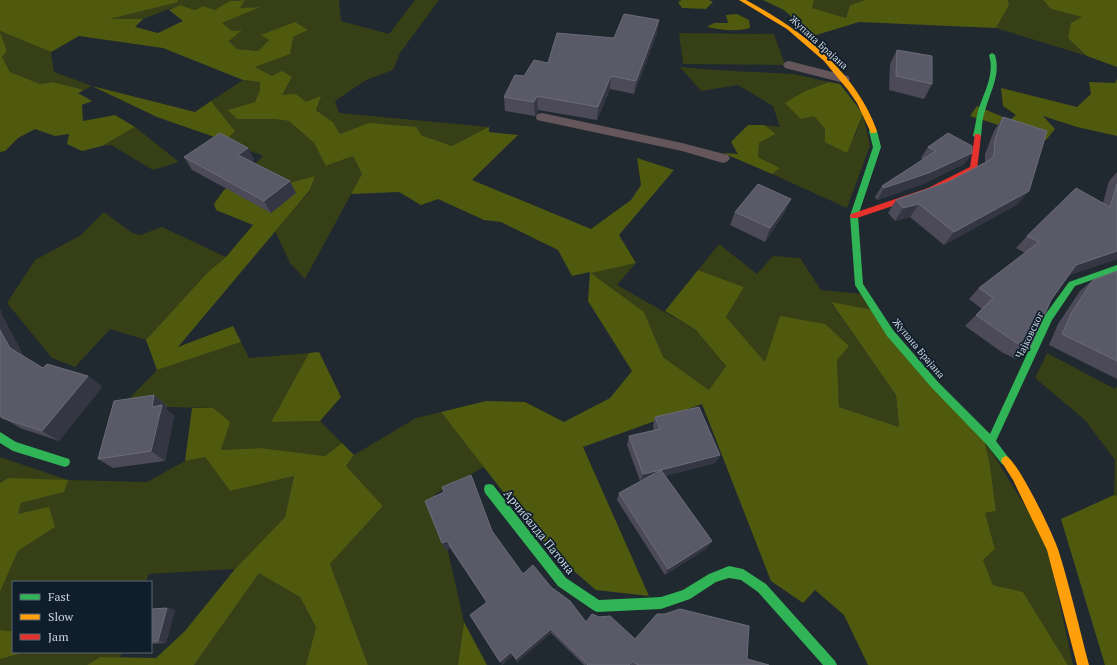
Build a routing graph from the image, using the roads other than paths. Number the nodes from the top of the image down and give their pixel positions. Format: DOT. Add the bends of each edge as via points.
graph roads {
  1 [pos="742,0"];
  2 [pos="992,55"];
  3 [pos="789,65"];
  4 [pos="844,79"];
  5 [pos="542,117"];
  6 [pos="723,158"];
  7 [pos="854,216"];
  8 [pos="1117,268"];
  9 [pos="0,438"];
  10 [pos="991,442"];
  11 [pos="65,462"];
  12 [pos="489,489"];
  13 [pos="831,665"];
  14 [pos="1083,665"];
  1 -- 4 [label="street, Жупана Брајана" via="791,29"];
  2 -- 7 [label="street" via="996,62 981,113 974,168 926,192"];
  3 -- 4 [label="lane"];
  4 -- 7 [label="street, Жупана Брајана" via="862,104 872,125 877,147"];
  5 -- 6 [label="lane"];
  7 -- 10 [label="street, Жупана Брајана" via="859,285 890,333"];
  8 -- 10 [label="street, Чајковског" via="1072,284 1048,318"];
  9 -- 11 [label="street" via="13,446"];
  10 -- 14 [label="street, Жупана Брајана" via="1017,476 1052,549"];
  12 -- 13 [label="street, Арчибалда Патона" via="562,582 597,606 661,603 686,595 729,572 743,575 762,588"];
}
